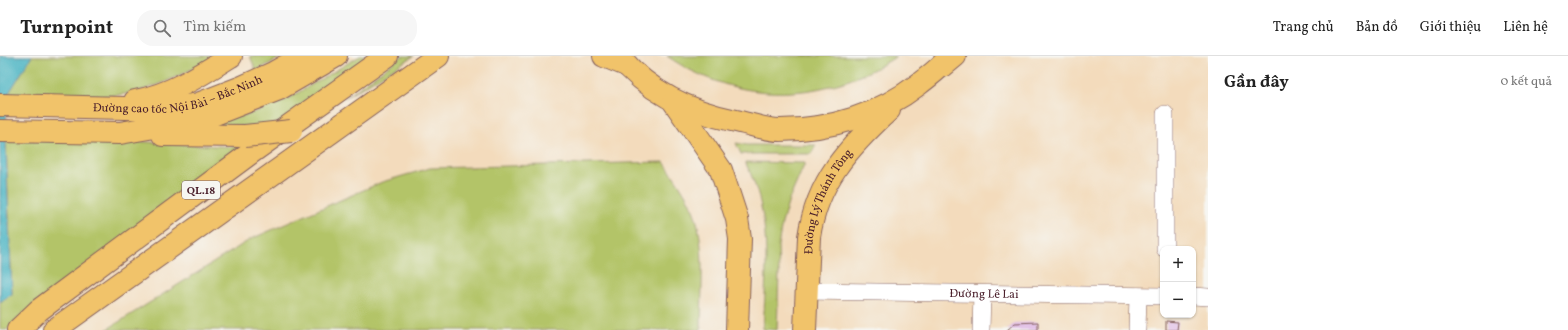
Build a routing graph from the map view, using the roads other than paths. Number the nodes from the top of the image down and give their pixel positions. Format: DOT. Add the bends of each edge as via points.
graph roads {
  1 [pos="232,56"];
  2 [pos="303,56"];
  3 [pos="336,56"];
  4 [pos="388,56"];
  5 [pos="438,56"];
  6 [pos="604,56"];
  7 [pos="949,59"];
  8 [pos="623,61"];
  9 [pos="902,97"];
  10 [pos="672,99"];
  11 [pos="0,105"];
  12 [pos="46,106"];
  13 [pos="1165,114"];
  14 [pos="0,131"];
  15 [pos="120,133"];
  16 [pos="1165,246"];
  17 [pos="805,291"];
  18 [pos="982,294"];
  19 [pos="1138,296"];
  20 [pos="1160,296"];
  21 [pos="1196,296"];
  22 [pos="1208,297"];
  23 [pos="18,330"];
  24 [pos="54,330"];
  25 [pos="737,330"];
  26 [pos="805,330"];
  27 [pos="981,330"];
  28 [pos="1137,330"];
  1 -- 12 [label="main road" via="180,86 158,95 123,103"];
  2 -- 12 [label="main road, Đường cao tốc Nội Bài – Bắc Ninh" via="260,79 198,104 167,109"];
  3 -- 15 [label="main road" via="279,89 210,116"];
  4 -- 23 [label="main road, QL.18" via="252,152 38,310"];
  5 -- 15 [label="main road, bridge" via="326,118 291,131 245,136"];
  5 -- 24 [label="main road"];
  6 -- 8 [label="main road"];
  7 -- 9 [label="main road"];
  8 -- 10 [label="main road" via="660,93"];
  9 -- 10 [label="main road" via="850,121 819,128 779,130 704,114"];
  9 -- 17 [label="main road, Đường Lý Thánh Tông" via="847,151 821,195 811,224"];
  10 -- 25 [label="main road" via="721,170 737,218 740,239"];
  11 -- 12 [label="main road"];
  13 -- 16 [label="street"];
  14 -- 15 [label="main road"];
  17 -- 18 [label="street, Đường Lê Lai"];
  17 -- 26 [label="main road, Đường Lý Thánh Tông"];
  18 -- 19 [label="street, Đường Lê Lai"];
  18 -- 27 [label="street"];
  19 -- 20 [label="street, Đường Lê Lai"];
  19 -- 28 [label="street"];
  21 -- 22 [label="street"];
}
